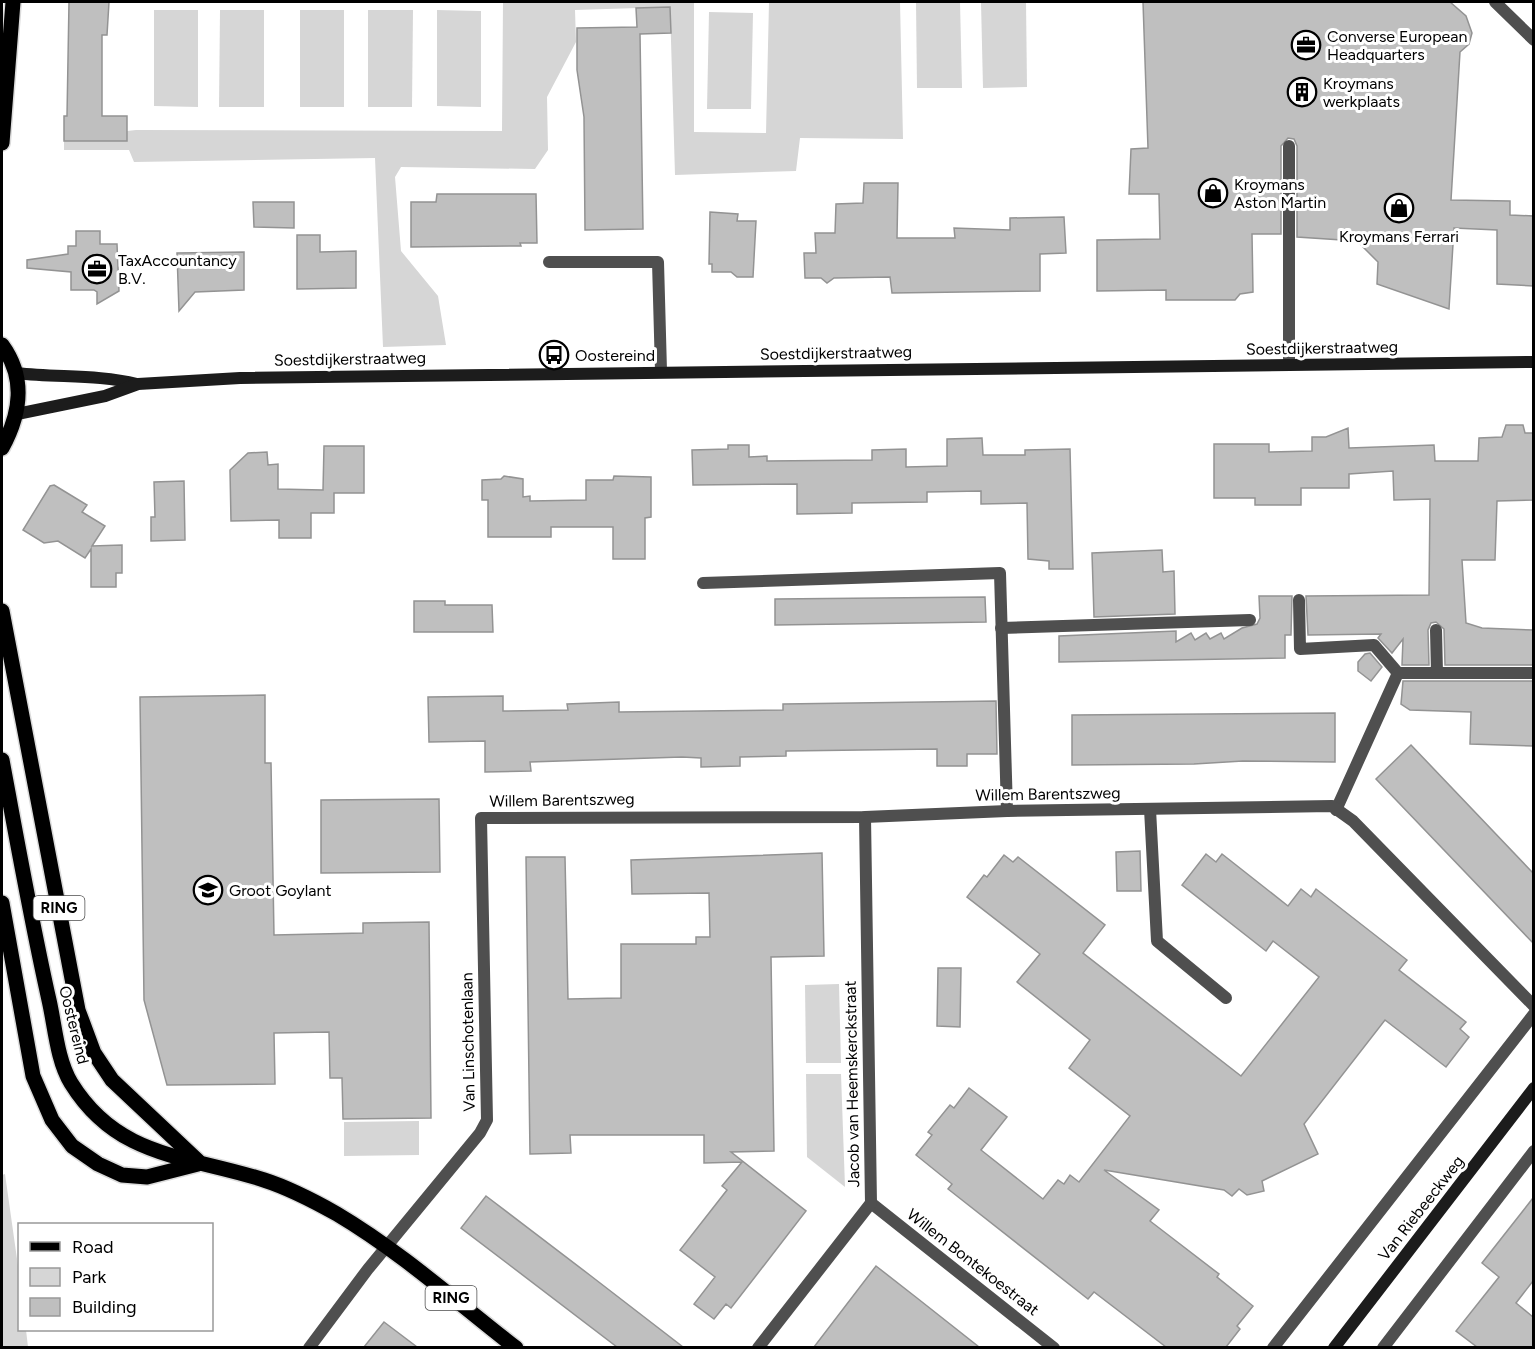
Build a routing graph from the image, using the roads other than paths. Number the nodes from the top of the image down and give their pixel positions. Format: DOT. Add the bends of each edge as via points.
graph roads {
  1 [pos="13,2"];
  2 [pos="1495,2"];
  3 [pos="1533,40"];
  4 [pos="2,143"];
  5 [pos="1289,146"];
  6 [pos="549,262"];
  7 [pos="2,345"];
  8 [pos="1533,362"];
  9 [pos="1289,365"];
  10 [pos="9,371"];
  11 [pos="662,371"];
  12 [pos="138,384"];
  13 [pos="17,414"];
  14 [pos="2,448"];
  15 [pos="703,583"];
  16 [pos="1299,600"];
  17 [pos="2,610"];
  18 [pos="1250,620"];
  19 [pos="1002,628"];
  20 [pos="1436,630"];
  21 [pos="1398,673"];
  22 [pos="1437,673"];
  23 [pos="1533,673"];
  24 [pos="2,760"];
  25 [pos="1150,809"];
  26 [pos="1336,810"];
  27 [pos="1007,811"];
  28 [pos="865,817"];
  29 [pos="481,818"];
  30 [pos="2,903"];
  31 [pos="1226,998"];
  32 [pos="1533,1006"];
  33 [pos="1533,1014"];
  34 [pos="1533,1089"];
  35 [pos="1533,1151"];
  36 [pos="201,1163"];
  37 [pos="871,1203"];
  38 [pos="386,1248"];
  39 [pos="309,1347"];
  40 [pos="516,1347"];
  41 [pos="758,1347"];
  42 [pos="1054,1347"];
  43 [pos="1273,1347"];
  44 [pos="1334,1347"];
  45 [pos="1383,1347"];
  1 -- 4 [label="main road"];
  2 -- 3 [label="street"];
  5 -- 9 [label="street"];
  6 -- 11 [label="street" via="658,262"];
  7 -- 10 [label="main road"];
  8 -- 9 [label="main road, Soestdijkerstraatweg"];
  9 -- 11 [label="main road, Soestdijkerstraatweg"];
  10 -- 12 [label="main road, Soestdijkerstraatweg" via="107,376"];
  10 -- 13 [label="main road" via="19,394"];
  11 -- 12 [label="main road, Soestdijkerstraatweg" via="240,378"];
  12 -- 13 [label="main road, Soestdijkerstraatweg" via="105,396"];
  13 -- 14 [label="main road"];
  15 -- 19 [label="street" via="1000,573"];
  16 -- 21 [label="street" via="1300,649 1374,645"];
  17 -- 36 [label="main road, RING" via="82,1020 94,1053 112,1080"];
  18 -- 19 [label="street"];
  19 -- 27 [label="street"];
  20 -- 22 [label="street"];
  21 -- 22 [label="street"];
  21 -- 26 [label="street"];
  22 -- 23 [label="street"];
  24 -- 36 [label="main road, Oostereind / RING" via="35,937 70,1080 89,1109 116,1133 152,1150"];
  25 -- 26 [label="street, Willem Barentszweg" via="1332,806"];
  25 -- 27 [label="street, Willem Barentszweg"];
  25 -- 31 [label="street" via="1157,941"];
  26 -- 32 [label="street, Willem Barentszweg" via="1353,821"];
  27 -- 28 [label="street, Willem Barentszweg"];
  28 -- 29 [label="street, Willem Barentszweg"];
  28 -- 37 [label="street, Jacob van Heemskerckstraat"];
  29 -- 38 [label="street, Van Linschotenlaan" via="487,1120"];
  30 -- 36 [label="main road, RING" via="33,1076 52,1120 72,1146 122,1175 147,1177"];
  33 -- 43 [label="street"];
  34 -- 44 [label="main road, Van Riebeeckweg"];
  35 -- 45 [label="street"];
  36 -- 38 [label="main road, Oostereind / RING" via="264,1180 303,1196 339,1215"];
  37 -- 41 [label="street, Jacob van Heemskerckstraat"];
  37 -- 42 [label="street, Willem Bontekoestraat"];
  38 -- 39 [label="street, Van Linschotenlaan"];
  38 -- 40 [label="main road, RING"];
}
